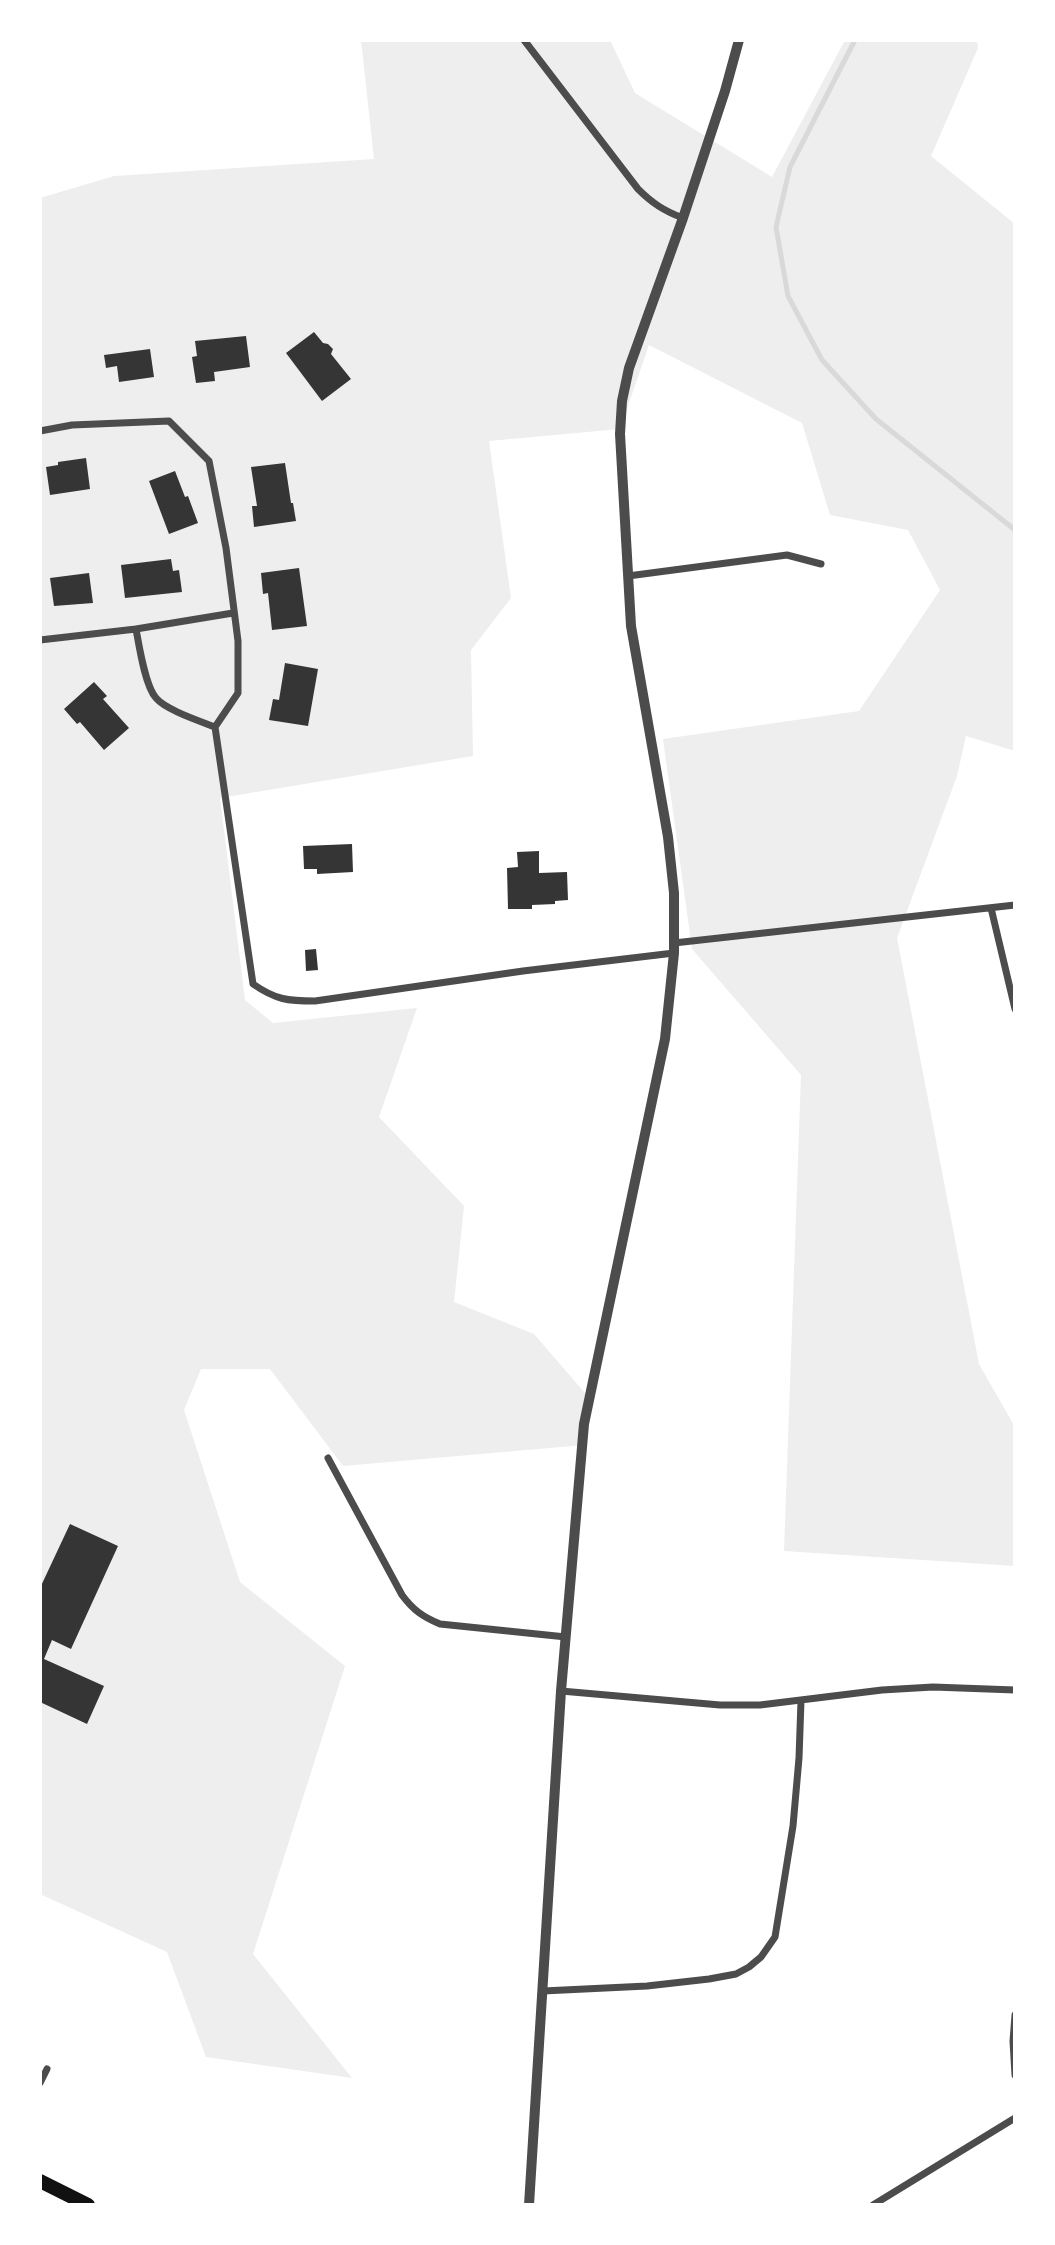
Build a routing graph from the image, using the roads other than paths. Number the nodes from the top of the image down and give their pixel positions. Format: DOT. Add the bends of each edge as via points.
graph roads {
  1 [pos="524,40"];
  2 [pos="739,40"];
  3 [pos="683,218"];
  4 [pos="40,431"];
  5 [pos="821,564"];
  6 [pos="628,576"];
  7 [pos="233,613"];
  8 [pos="136,629"];
  9 [pos="40,640"];
  10 [pos="215,727"];
  11 [pos="1015,905"];
  12 [pos="991,908"];
  13 [pos="674,948"];
  14 [pos="1015,1009"];
  15 [pos="328,1458"];
  16 [pos="566,1637"];
  17 [pos="1015,1690"];
  18 [pos="561,1691"];
  19 [pos="801,1701"];
  20 [pos="542,1991"];
  21 [pos="1015,2015"];
  22 [pos="47,2069"];
  23 [pos="1015,2075"];
  24 [pos="40,2083"];
  25 [pos="1015,2118"];
  26 [pos="40,2181"];
  27 [pos="88,2205"];
  28 [pos="530,2205"];
  29 [pos="873,2205"];
  1 -- 3 [label="street" via="638,189 665,212"];
  2 -- 3 [label="street"];
  3 -- 6 [label="street" via="629,368 622,401"];
  4 -- 7 [label="street" via="72,425 169,421 209,461"];
  5 -- 6 [label="street" via="787,555"];
  6 -- 13 [label="street" via="631,626 668,837"];
  7 -- 8 [label="street"];
  7 -- 10 [label="street" via="238,693"];
  8 -- 9 [label="street"];
  8 -- 10 [label="street" via="155,698"];
  10 -- 13 [label="street" via="253,984 267,994 285,1001 315,1001"];
  11 -- 12 [label="street"];
  12 -- 13 [label="street"];
  12 -- 14 [label="street"];
  13 -- 16 [label="street" via="665,1039 584,1424"];
  15 -- 16 [label="street" via="402,1595 425,1618 440,1624"];
  16 -- 18 [label="street"];
  17 -- 19 [label="street" via="933,1687"];
  18 -- 19 [label="street" via="720,1706"];
  18 -- 20 [label="street"];
  19 -- 20 [label="street" via="793,1826 775,1937 761,1957 736,1974 709,1979"];
  20 -- 28 [label="street"];
  21 -- 23 [label="street"];
  22 -- 24 [label="street"];
  25 -- 29 [label="street"];
  26 -- 27 [label="main road"];
}
